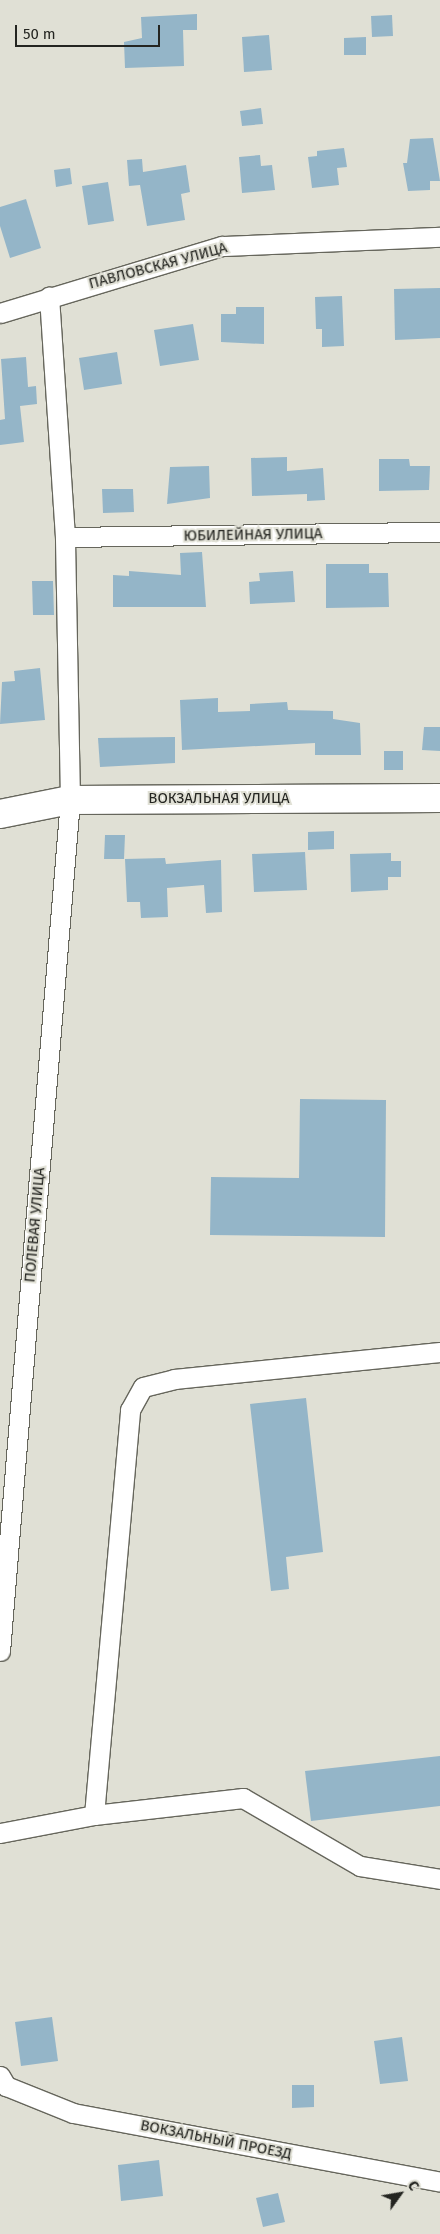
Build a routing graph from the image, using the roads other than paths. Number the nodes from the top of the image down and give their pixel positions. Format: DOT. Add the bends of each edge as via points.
graph roads {
  1 [pos="440,237"];
  2 [pos="49,297"];
  3 [pos="0,313"];
  4 [pos="440,532"];
  5 [pos="65,537"];
  6 [pos="440,798"];
  7 [pos="70,800"];
  8 [pos="0,814"];
  9 [pos="440,1352"];
  10 [pos="0,1651"];
  11 [pos="94,1815"];
  12 [pos="0,1832"];
  13 [pos="440,1879"];
  14 [pos="0,2076"];
  15 [pos="440,2182"];
  1 -- 2 [label="street, ПАВЛОВСКАЯ УЛИЦА" via="222,246"];
  2 -- 3 [label="street, ПАВЛОВСКАЯ УЛИЦА"];
  2 -- 5 [label="street, ПОЛЕВАЯ УЛИЦА"];
  4 -- 5 [label="street, ЮБИЛЕЙНАЯ УЛИЦА"];
  5 -- 7 [label="street, ПОЛЕВАЯ УЛИЦА"];
  6 -- 7 [label="street, ВОКЗАЛЬНАЯ УЛИЦА"];
  7 -- 8 [label="street, ВОКЗАЛЬНАЯ УЛИЦА"];
  7 -- 10 [label="street, ПОЛЕВАЯ УЛИЦА"];
  9 -- 11 [label="street" via="174,1379 143,1387 130,1410"];
  11 -- 12 [label="street"];
  11 -- 13 [label="street" via="243,1798 360,1866"];
  14 -- 15 [label="street, ВОКЗАЛЬНЫЙ ПРОЕЗД" via="6,2086 73,2113"];
}
